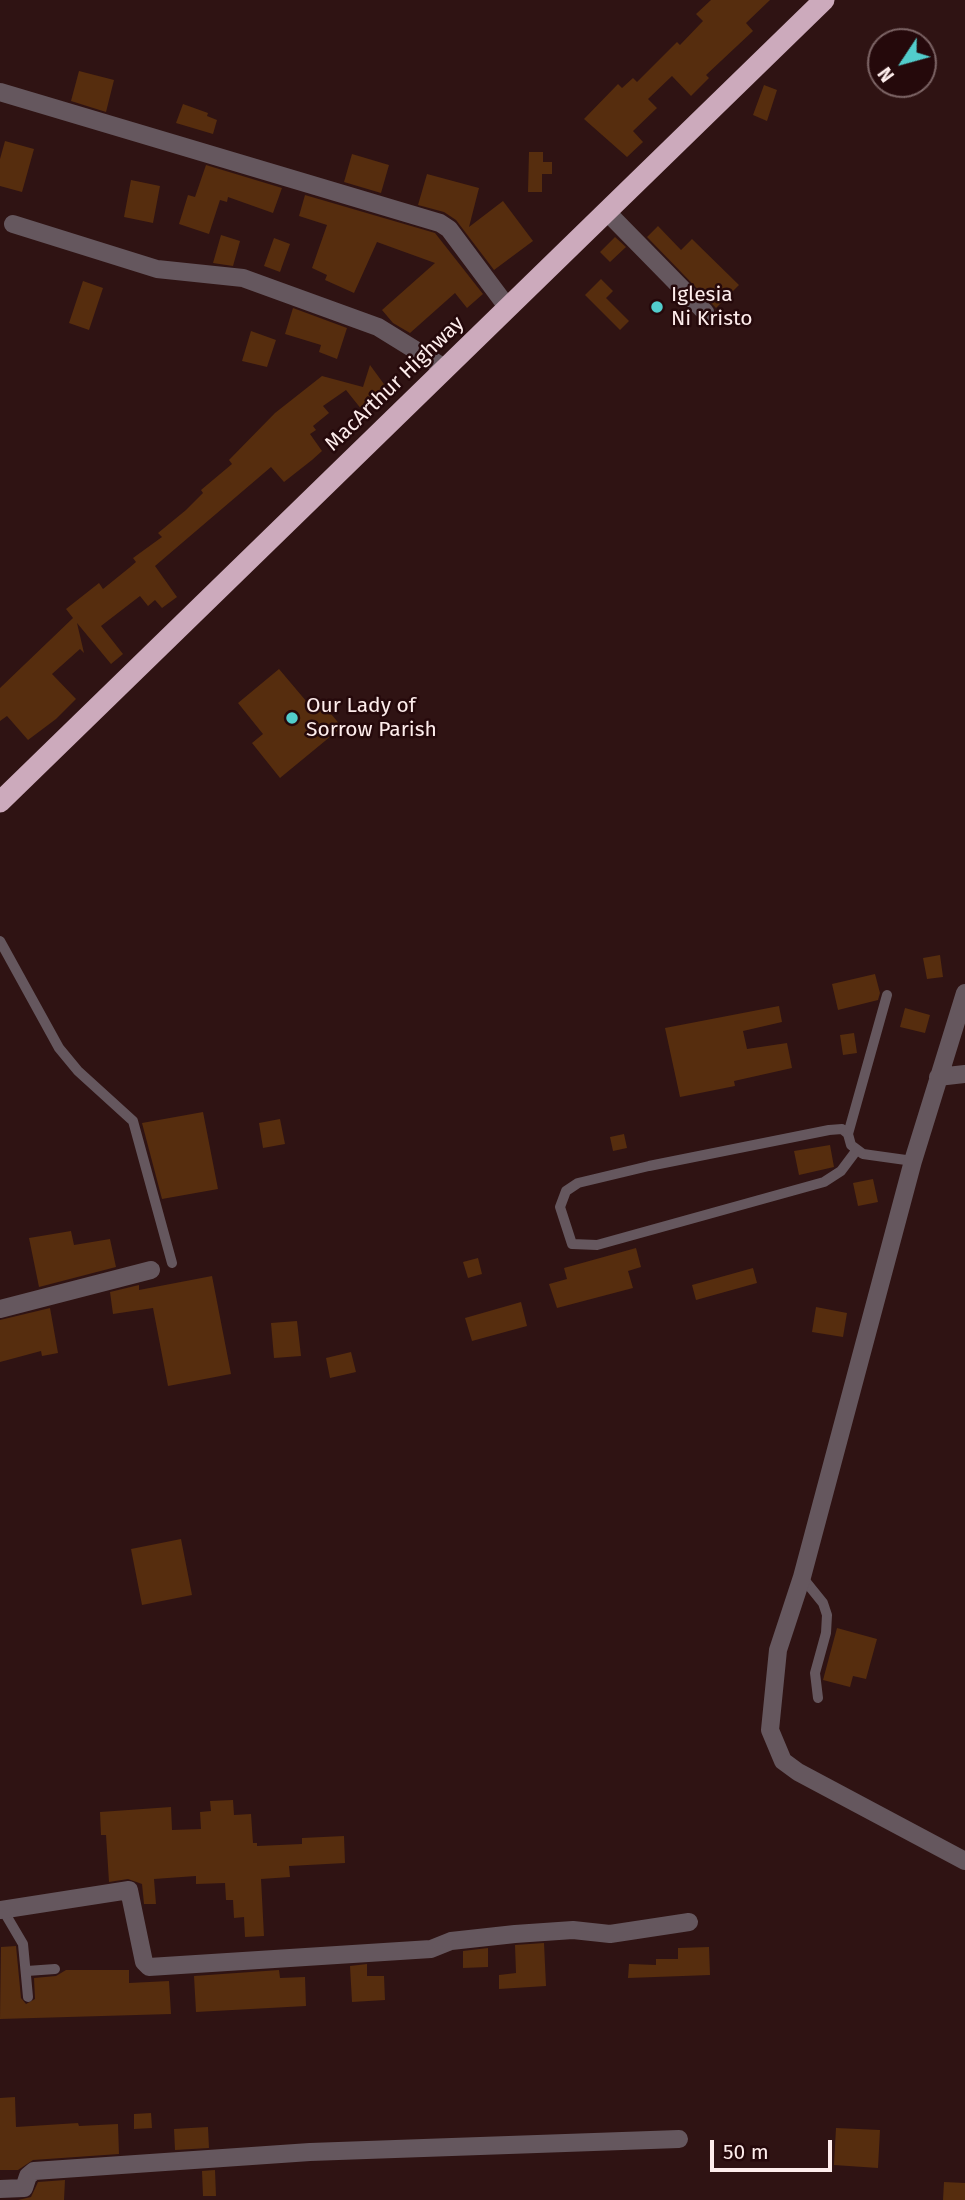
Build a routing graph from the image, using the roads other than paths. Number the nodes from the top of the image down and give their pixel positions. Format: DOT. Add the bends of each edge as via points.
graph roads {
  1 [pos="824,0"];
  2 [pos="0,92"];
  3 [pos="607,212"];
  4 [pos="13,224"];
  5 [pos="508,308"];
  6 [pos="705,312"];
  7 [pos="446,369"];
  8 [pos="0,802"];
  9 [pos="0,941"];
  10 [pos="965,993"];
  11 [pos="887,995"];
  12 [pos="965,1074"];
  13 [pos="938,1077"];
  14 [pos="848,1134"];
  15 [pos="856,1151"];
  16 [pos="913,1161"];
  17 [pos="172,1263"];
  18 [pos="150,1270"];
  19 [pos="0,1308"];
  20 [pos="802,1577"];
  21 [pos="818,1698"];
  22 [pos="965,1861"];
  23 [pos="1,1910"];
  24 [pos="689,1922"];
  25 [pos="55,1969"];
  26 [pos="27,1971"];
  27 [pos="28,1997"];
  28 [pos="679,2140"];
  29 [pos="0,2189"];
  1 -- 3 [label="highway, MacArthur Highway"];
  2 -- 5 [label="street" via="440,223"];
  3 -- 5 [label="highway, MacArthur Highway"];
  3 -- 6 [label="street"];
  4 -- 7 [label="street" via="157,269 243,278 378,327"];
  5 -- 7 [label="highway, MacArthur Highway"];
  7 -- 8 [label="highway, MacArthur Highway"];
  9 -- 17 [label="lane" via="59,1048 78,1072 134,1121"];
  10 -- 13 [label="street"];
  11 -- 14 [label="lane"];
  12 -- 13 [label="street"];
  13 -- 16 [label="street"];
  14 -- 15 [label="lane"];
  14 -- 15 [label="lane" via="842,1129 829,1130 578,1183 566,1191 560,1207 568,1238 572,1244 597,1245 757,1203 834,1177"];
  15 -- 16 [label="lane"];
  16 -- 20 [label="street"];
  18 -- 19 [label="street"];
  20 -- 21 [label="lane" via="824,1603 827,1615 814,1674"];
  20 -- 22 [label="street" via="778,1650 771,1711 770,1730 783,1761"];
  23 -- 24 [label="street" via="129,1890 144,1962 149,1967 431,1949 451,1941 515,1934 573,1930 610,1934"];
  23 -- 26 [label="lane" via="23,1944"];
  25 -- 26 [label="lane"];
  26 -- 27 [label="lane"];
  28 -- 29 [label="street" via="324,2152 34,2171 24,2188"];
}
